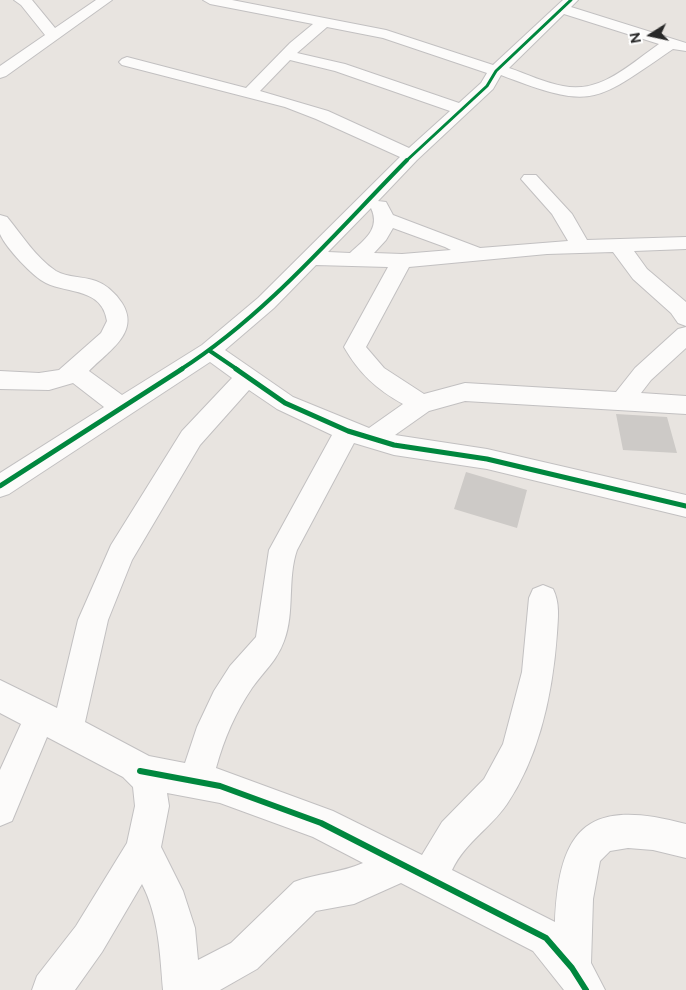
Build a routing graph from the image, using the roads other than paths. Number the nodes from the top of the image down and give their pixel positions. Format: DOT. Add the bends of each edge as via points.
graph roads {
  1 [pos="21,0"];
  2 [pos="105,0"];
  3 [pos="210,0"];
  4 [pos="566,4"];
  5 [pos="325,21"];
  6 [pos="54,36"];
  7 [pos="671,44"];
  8 [pos="686,48"];
  9 [pos="287,55"];
  10 [pos="127,62"];
  11 [pos="497,70"];
  12 [pos="0,74"];
  13 [pos="249,94"];
  14 [pos="462,110"];
  15 [pos="411,156"];
  16 [pos="530,178"];
  17 [pos="371,196"];
  18 [pos="386,219"];
  19 [pos="0,221"];
  20 [pos="580,247"];
  21 [pos="620,247"];
  22 [pos="684,249"];
  23 [pos="477,254"];
  24 [pos="309,258"];
  25 [pos="354,260"];
  26 [pos="402,261"];
  27 [pos="686,318"];
  28 [pos="686,335"];
  29 [pos="210,351"];
  30 [pos="74,372"];
  31 [pos="249,376"];
  32 [pos="0,380"];
  33 [pos="623,400"];
  34 [pos="421,404"];
  35 [pos="686,405"];
  36 [pos="122,408"];
  37 [pos="361,434"];
  38 [pos="0,486"];
  39 [pos="686,506"];
  40 [pos="543,598"];
  41 [pos="0,696"];
  42 [pos="53,724"];
  43 [pos="140,771"];
  44 [pos="196,782"];
  45 [pos="0,809"];
  46 [pos="686,841"];
  47 [pos="142,849"];
  48 [pos="416,871"];
  49 [pos="579,979"];
  50 [pos="51,990"];
  51 [pos="182,990"];
  1 -- 6 [label="street"];
  2 -- 6 [label="street"];
  3 -- 5 [label="street"];
  4 -- 7 [label="street"];
  4 -- 11 [label="street"];
  5 -- 9 [label="street"];
  5 -- 11 [label="street" via="405,39"];
  6 -- 12 [label="street"];
  7 -- 8 [label="street"];
  7 -- 11 [label="street" via="614,82 586,93 555,89"];
  9 -- 13 [label="street"];
  9 -- 14 [label="street" via="340,67"];
  10 -- 13 [label="street"];
  11 -- 14 [label="street" via="487,86"];
  13 -- 15 [label="street" via="322,115"];
  14 -- 15 [label="street"];
  15 -- 17 [label="street"];
  16 -- 20 [label="street" via="573,228"];
  17 -- 18 [label="street"];
  17 -- 24 [label="street"];
  18 -- 23 [label="street"];
  18 -- 25 [label="street" via="384,231"];
  19 -- 30 [label="street" via="45,273 58,280 97,289 109,301 117,327"];
  20 -- 21 [label="street"];
  20 -- 23 [label="street"];
  21 -- 22 [label="street"];
  21 -- 27 [label="street" via="640,274 680,308"];
  23 -- 26 [label="street"];
  24 -- 25 [label="street"];
  24 -- 29 [label="street" via="266,303"];
  25 -- 26 [label="street"];
  26 -- 34 [label="street" via="354,347 364,365"];
  28 -- 33 [label="street" via="652,363"];
  29 -- 31 [label="street"];
  29 -- 36 [label="street"];
  30 -- 32 [label="street" via="46,381"];
  30 -- 36 [label="street"];
  31 -- 37 [label="street" via="286,403"];
  31 -- 42 [label="street" via="191,438 121,554"];
  33 -- 34 [label="street" via="465,392"];
  33 -- 35 [label="street"];
  34 -- 37 [label="street"];
  36 -- 38 [label="street"];
  37 -- 39 [label="street" via="394,445 487,459"];
  37 -- 44 [label="street" via="328,462 282,552 269,642 242,675 220,710 206,743"];
  40 -- 48 [label="street" via="544,633 531,705 512,759 496,791 474,817"];
  41 -- 42 [label="street"];
  42 -- 43 [label="street" via="135,765"];
  42 -- 45 [label="street"];
  43 -- 44 [label="street"];
  43 -- 47 [label="street" via="149,780 152,806"];
  44 -- 48 [label="street" via="220,786 320,823"];
  46 -- 49 [label="street" via="650,832 608,835 596,840 584,855 577,881"];
  47 -- 50 [label="street" via="89,939"];
  47 -- 51 [label="street" via="165,891 176,928"];
  48 -- 49 [label="street" via="546,938"];
  48 -- 51 [label="street" via="307,895 244,956"];
}
